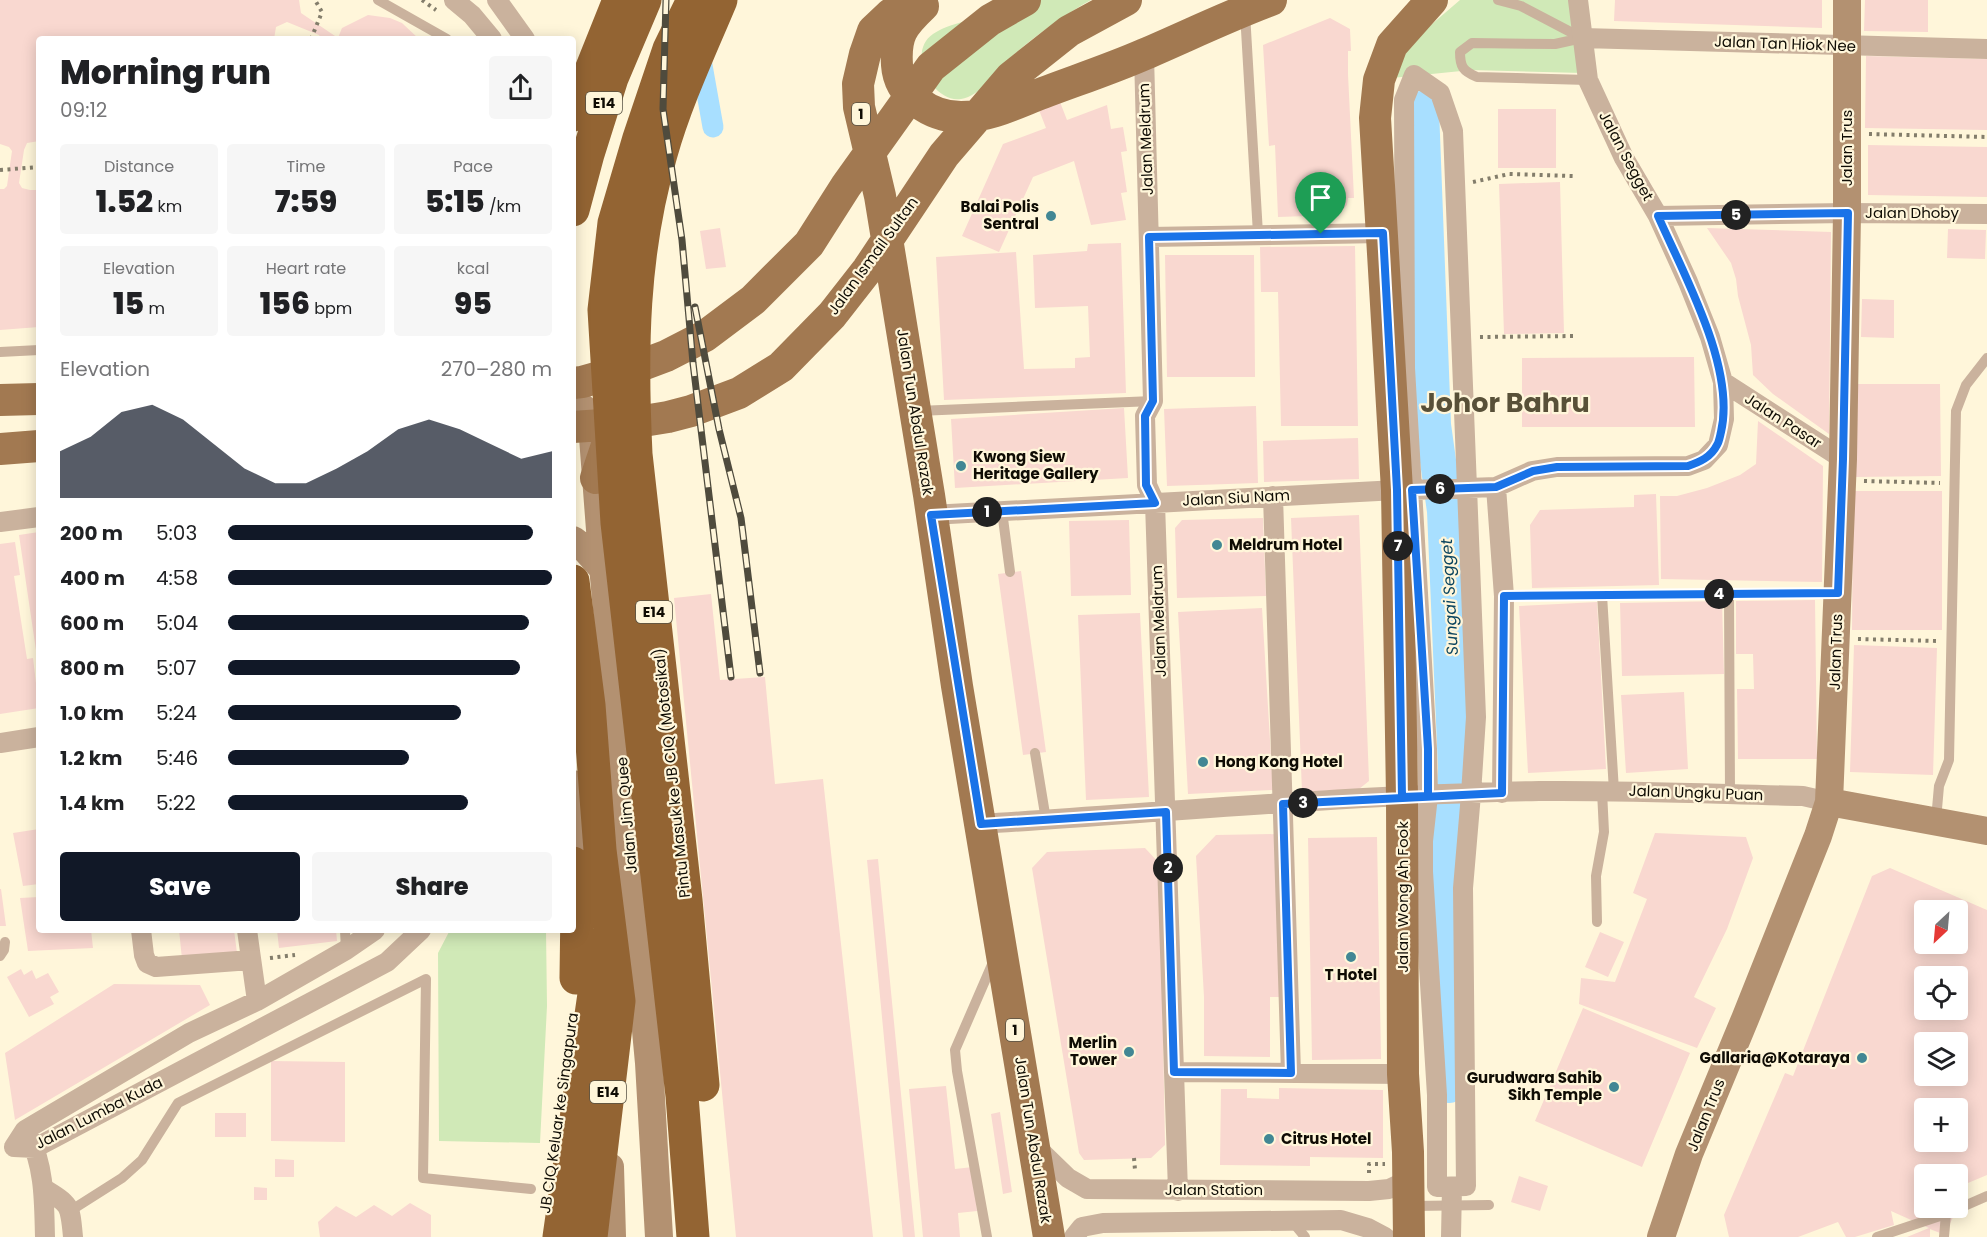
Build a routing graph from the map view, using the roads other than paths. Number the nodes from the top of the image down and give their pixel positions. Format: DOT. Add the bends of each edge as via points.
graph roads {
  1 [pos="378,0"];
  2 [pos="454,0"];
  3 [pos="497,0"];
  4 [pos="619,0"];
  5 [pos="645,0"];
  6 [pos="693,0"];
  7 [pos="721,0"];
  8 [pos="914,0"];
  9 [pos="928,0"];
  10 [pos="1025,0"];
  11 [pos="1126,0"];
  12 [pos="1432,0"];
  13 [pos="1498,0"];
  14 [pos="1578,0"];
  15 [pos="1847,0"];
  16 [pos="1258,5"];
  17 [pos="442,36"];
  18 [pos="490,36"];
  19 [pos="523,36"];
  20 [pos="1582,38"];
  21 [pos="1847,46"];
  22 [pos="1987,49"];
  23 [pos="1144,55"];
  24 [pos="1588,80"];
  25 [pos="576,108"];
  26 [pos="576,199"];
  27 [pos="1848,213"];
  28 [pos="1987,214"];
  29 [pos="1658,216"];
  30 [pos="1383,233"];
  31 [pos="1258,234"];
  32 [pos="1149,237"];
  33 [pos="36,350"];
  34 [pos="0,352"];
  35 [pos="1987,358"];
  36 [pos="1723,382"];
  37 [pos="576,385"];
  38 [pos="576,388"];
  39 [pos="36,399"];
  40 [pos="0,400"];
  41 [pos="1153,401"];
  42 [pos="915,411"];
  43 [pos="638,423"];
  44 [pos="583,426"];
  45 [pos="36,446"];
  46 [pos="0,449"];
  47 [pos="1843,470"];
  48 [pos="596,478"];
  49 [pos="1496,487"];
  50 [pos="1464,488"];
  51 [pos="1412,490"];
  52 [pos="1273,496"];
  53 [pos="1155,503"];
  54 [pos="1002,511"];
  55 [pos="931,515"];
  56 [pos="36,517"];
  57 [pos="0,522"];
  58 [pos="576,542"];
  59 [pos="603,569"];
  60 [pos="1010,572"];
  61 [pos="1838,593"];
  62 [pos="1729,594"];
  63 [pos="1602,595"];
  64 [pos="1504,596"];
  65 [pos="576,604"];
  66 [pos="36,737"];
  67 [pos="0,743"];
  68 [pos="1035,753"];
  69 [pos="1608,791"];
  70 [pos="1502,793"];
  71 [pos="1470,794"];
  72 [pos="1730,794"];
  73 [pos="1420,796"];
  74 [pos="1829,802"];
  75 [pos="576,803"];
  76 [pos="1283,804"];
  77 [pos="1166,812"];
  78 [pos="1046,819"];
  79 [pos="1936,820"];
  80 [pos="981,824"];
  81 [pos="1987,831"];
  82 [pos="585,860"];
  83 [pos="631,864"];
  84 [pos="1597,922"];
  85 [pos="141,933"];
  86 [pos="248,933"];
  87 [pos="345,933"];
  88 [pos="371,933"];
  89 [pos="418,933"];
  90 [pos="5,942"];
  91 [pos="1001,944"];
  92 [pos="346,950"];
  93 [pos="0,956"];
  94 [pos="252,960"];
  95 [pos="257,1001"];
  96 [pos="1174,1072"];
  97 [pos="1291,1073"];
  98 [pos="1404,1074"];
  99 [pos="682,1096"];
  100 [pos="25,1130"];
  101 [pos="1034,1146"];
  102 [pos="35,1148"];
  103 [pos="7,1151"];
  104 [pos="43,1188"];
  105 [pos="531,1189"];
  106 [pos="1178,1191"];
  107 [pos="1409,1193"];
  108 [pos="1451,1196"];
  109 [pos="1987,1196"];
  110 [pos="1968,1204"];
  111 [pos="1489,1205"];
  112 [pos="70,1211"];
  113 [pos="1934,1218"];
  114 [pos="1946,1218"];
  115 [pos="1292,1220"];
  116 [pos="45,1237"];
  117 [pos="73,1237"];
  118 [pos="542,1237"];
  119 [pos="559,1237"];
  120 [pos="591,1237"];
  121 [pos="612,1237"];
  122 [pos="658,1237"];
  123 [pos="672,1237"];
  124 [pos="693,1237"];
  125 [pos="711,1237"];
  126 [pos="987,1237"];
  127 [pos="1049,1237"];
  128 [pos="1074,1237"];
  129 [pos="1305,1237"];
  130 [pos="1385,1237"];
  131 [pos="1409,1237"];
  132 [pos="1451,1237"];
  133 [pos="1661,1237"];
  134 [pos="1877,1237"];
  135 [pos="1944,1237"];
  1 -- 17 [label="lane"];
  2 -- 18 [label="street"];
  3 -- 19 [label="street"];
  4 -- 25 [label="highway, E14"];
  5 -- 26 [label="highway, E14" via="612,78"];
  6 -- 99 [label="highway, E14" via="669,49 614,223 604,310 617,523"];
  7 -- 125 [label="highway, Pintu Masuk ke JB CIQ (Motosikal) / E14" via="661,153 646,218 634,312 632,381 636,454 686,900 706,1123"];
  8 -- 42 [label="main road, Jalan Tun Abdul Razak / 1" via="873,31 858,84"];
  9 -- 23 [label="main road" via="906,22 898,38 897,69 905,88 924,108 949,116 982,115"];
  10 -- 37 [label="main road" via="990,20 931,67 809,244 753,300 705,336 666,356"];
  11 -- 43 [label="main road, Jalan Ismail Sultan" via="1069,31 1011,77 944,155 868,269 832,315 781,367 739,393 692,411"];
  12 -- 30 [label="main road, Jalan Wong Ah Fook" via="1392,45 1379,80 1375,118"];
  13 -- 20 [label="lane" via="1521,6"];
  14 -- 20 [label="street, Jalan Segget"];
  15 -- 21 [label="street, Jalan Trus"];
  16 -- 23 [label="main road"];
  16 -- 31 [label="lane"];
  20 -- 21 [label="street, Jalan Tan Hiok Nee"];
  20 -- 24 [label="street, Jalan Segget"];
  20 -- 24 [label="lane" via="1555,44 1472,44 1460,52 1460,63 1465,71 1477,76"];
  21 -- 22 [label="street, Jalan Tan Hiok Nee"];
  21 -- 27 [label="street, Jalan Trus"];
  23 -- 32 [label="street, Jalan Meldrum"];
  24 -- 29 [label="street, Jalan Segget" via="1624,158"];
  27 -- 28 [label="street, Jalan Dhoby"];
  27 -- 29 [label="street, Jalan Dhoby"];
  27 -- 47 [label="street, Jalan Trus"];
  29 -- 36 [label="street, Jalan Segget" via="1710,337"];
  30 -- 31 [label="street"];
  30 -- 51 [label="main road, Jalan Wong Ah Fook"];
  31 -- 32 [label="street"];
  32 -- 41 [label="street, Jalan Meldrum"];
  33 -- 34 [label="lane"];
  35 -- 79 [label="lane" via="1966,385 1956,411 1949,760 1939,786"];
  36 -- 47 [label="street, Jalan Pasar"];
  36 -- 49 [label="street, Jalan Segget" via="1724,418 1718,445 1704,460 1688,466 1557,467 1533,471"];
  38 -- 44 [label="street" via="585,410"];
  39 -- 40 [label="main road"];
  41 -- 42 [label="lane"];
  41 -- 53 [label="street, Jalan Meldrum" via="1145,416 1146,485"];
  42 -- 55 [label="main road, Jalan Tun Abdul Razak / 1"];
  43 -- 44 [label="main road, Jalan Ismail Sultan"];
  43 -- 48 [label="main road" via="615,434"];
  44 -- 48 [label="street, Jalan Jim Quee"];
  45 -- 46 [label="main road"];
  47 -- 61 [label="street, Jalan Trus"];
  48 -- 59 [label="street, Jalan Jim Quee"];
  49 -- 50 [label="street, Jalan Siu Nam"];
  49 -- 64 [label="street"];
  50 -- 51 [label="street, Jalan Siu Nam"];
  50 -- 51 [label="street" via="1453,131 1440,93 1414,75 1404,100 1405,368"];
  50 -- 71 [label="street" via="1476,717"];
  51 -- 52 [label="street, Jalan Siu Nam"];
  51 -- 73 [label="main road, Jalan Wong Ah Fook"];
  52 -- 53 [label="street, Jalan Siu Nam"];
  52 -- 76 [label="street"];
  53 -- 54 [label="street, Jalan Siu Nam"];
  53 -- 77 [label="street, Jalan Meldrum"];
  54 -- 55 [label="street, Jalan Siu Nam"];
  54 -- 60 [label="lane"];
  55 -- 80 [label="main road, Jalan Tun Abdul Razak / 1"];
  56 -- 57 [label="street"];
  58 -- 59 [label="street"];
  59 -- 83 [label="street, Jalan Jim Quee"];
  61 -- 62 [label="lane"];
  61 -- 74 [label="street, Jalan Trus"];
  62 -- 63 [label="lane"];
  62 -- 72 [label="lane"];
  63 -- 64 [label="lane"];
  63 -- 69 [label="lane"];
  64 -- 70 [label="street"];
  65 -- 82 [label="highway, E14" via="589,705"];
  66 -- 67 [label="street"];
  68 -- 78 [label="lane"];
  69 -- 70 [label="street, Jalan Ungku Puan"];
  69 -- 72 [label="street, Jalan Ungku Puan"];
  69 -- 84 [label="lane" via="1596,876"];
  70 -- 71 [label="street, Jalan Ungku Puan"];
  71 -- 73 [label="street, Jalan Ungku Puan"];
  71 -- 108 [label="street" via="1463,888 1466,1186"];
  72 -- 74 [label="street, Jalan Ungku Puan" via="1803,796"];
  73 -- 76 [label="street, Jalan Ungku Puan"];
  73 -- 98 [label="main road, Jalan Wong Ah Fook"];
  73 -- 108 [label="street" via="1437,1095 1437,1187"];
  74 -- 79 [label="street, Jalan Ungku Puan"];
  74 -- 133 [label="street, Jalan Trus" via="1689,1154"];
  75 -- 82 [label="street"];
  76 -- 77 [label="street, Jalan Ungku Puan"];
  76 -- 97 [label="street"];
  77 -- 78 [label="street, Jalan Ungku Puan"];
  77 -- 96 [label="street, Jalan Meldrum"];
  78 -- 80 [label="street, Jalan Ungku Puan"];
  79 -- 81 [label="street, Jalan Ungku Puan"];
  80 -- 91 [label="main road, Jalan Tun Abdul Razak / 1"];
  82 -- 83 [label="street" via="592,878 600,881 618,876"];
  82 -- 118 [label="highway, JB CIQ Keluar ke Singapura / E14" via="577,905 576,989"];
  82 -- 119 [label="highway, E14" via="594,994"];
  82 -- 120 [label="highway, E14" via="619,1001"];
  82 -- 121 [label="street" via="606,1065"];
  83 -- 122 [label="street, Jalan Jim Quee" via="649,1063"];
  85 -- 94 [label="street" via="147,963 156,967"];
  86 -- 94 [label="street"];
  87 -- 92 [label="lane"];
  88 -- 92 [label="street, Jalan Lumba Kuda"];
  89 -- 102 [label="street, Jalan Lumba Kuda" via="387,962"];
  90 -- 93 [label="lane"];
  91 -- 101 [label="main road, Jalan Tun Abdul Razak / 1"];
  91 -- 126 [label="lane" via="956,1050"];
  92 -- 95 [label="street, Jalan Lumba Kuda"];
  94 -- 95 [label="street"];
  95 -- 100 [label="street, Jalan Lumba Kuda" via="189,1033"];
  96 -- 97 [label="street"];
  96 -- 106 [label="street, Jalan Meldrum"];
  97 -- 98 [label="street"];
  98 -- 107 [label="main road, Jalan Wong Ah Fook"];
  99 -- 123 [label="highway, E14"];
  99 -- 124 [label="highway, E14"];
  100 -- 102 [label="street"];
  100 -- 103 [label="street, Jalan Lumba Kuda"];
  101 -- 106 [label="street, Jalan Station" via="1068,1178 1087,1189"];
  101 -- 127 [label="main road, Jalan Tun Abdul Razak / 1"];
  102 -- 103 [label="street, Jalan Lumba Kuda"];
  102 -- 104 [label="street"];
  104 -- 112 [label="street" via="65,1201"];
  104 -- 116 [label="street"];
  105 -- 112 [label="lane" via="423,1178 426,979 178,1103 142,1160 122,1178"];
  106 -- 107 [label="street, Jalan Station" via="1389,1188"];
  107 -- 108 [label="lane"];
  107 -- 131 [label="main road, Jalan Wong Ah Fook"];
  108 -- 111 [label="lane"];
  108 -- 132 [label="street"];
  109 -- 110 [label="lane"];
  112 -- 117 [label="street"];
  113 -- 134 [label="lane"];
  114 -- 135 [label="lane"];
  115 -- 128 [label="street" via="1103,1223 1082,1227"];
  115 -- 129 [label="lane"];
  115 -- 130 [label="street" via="1341,1220"];
}
